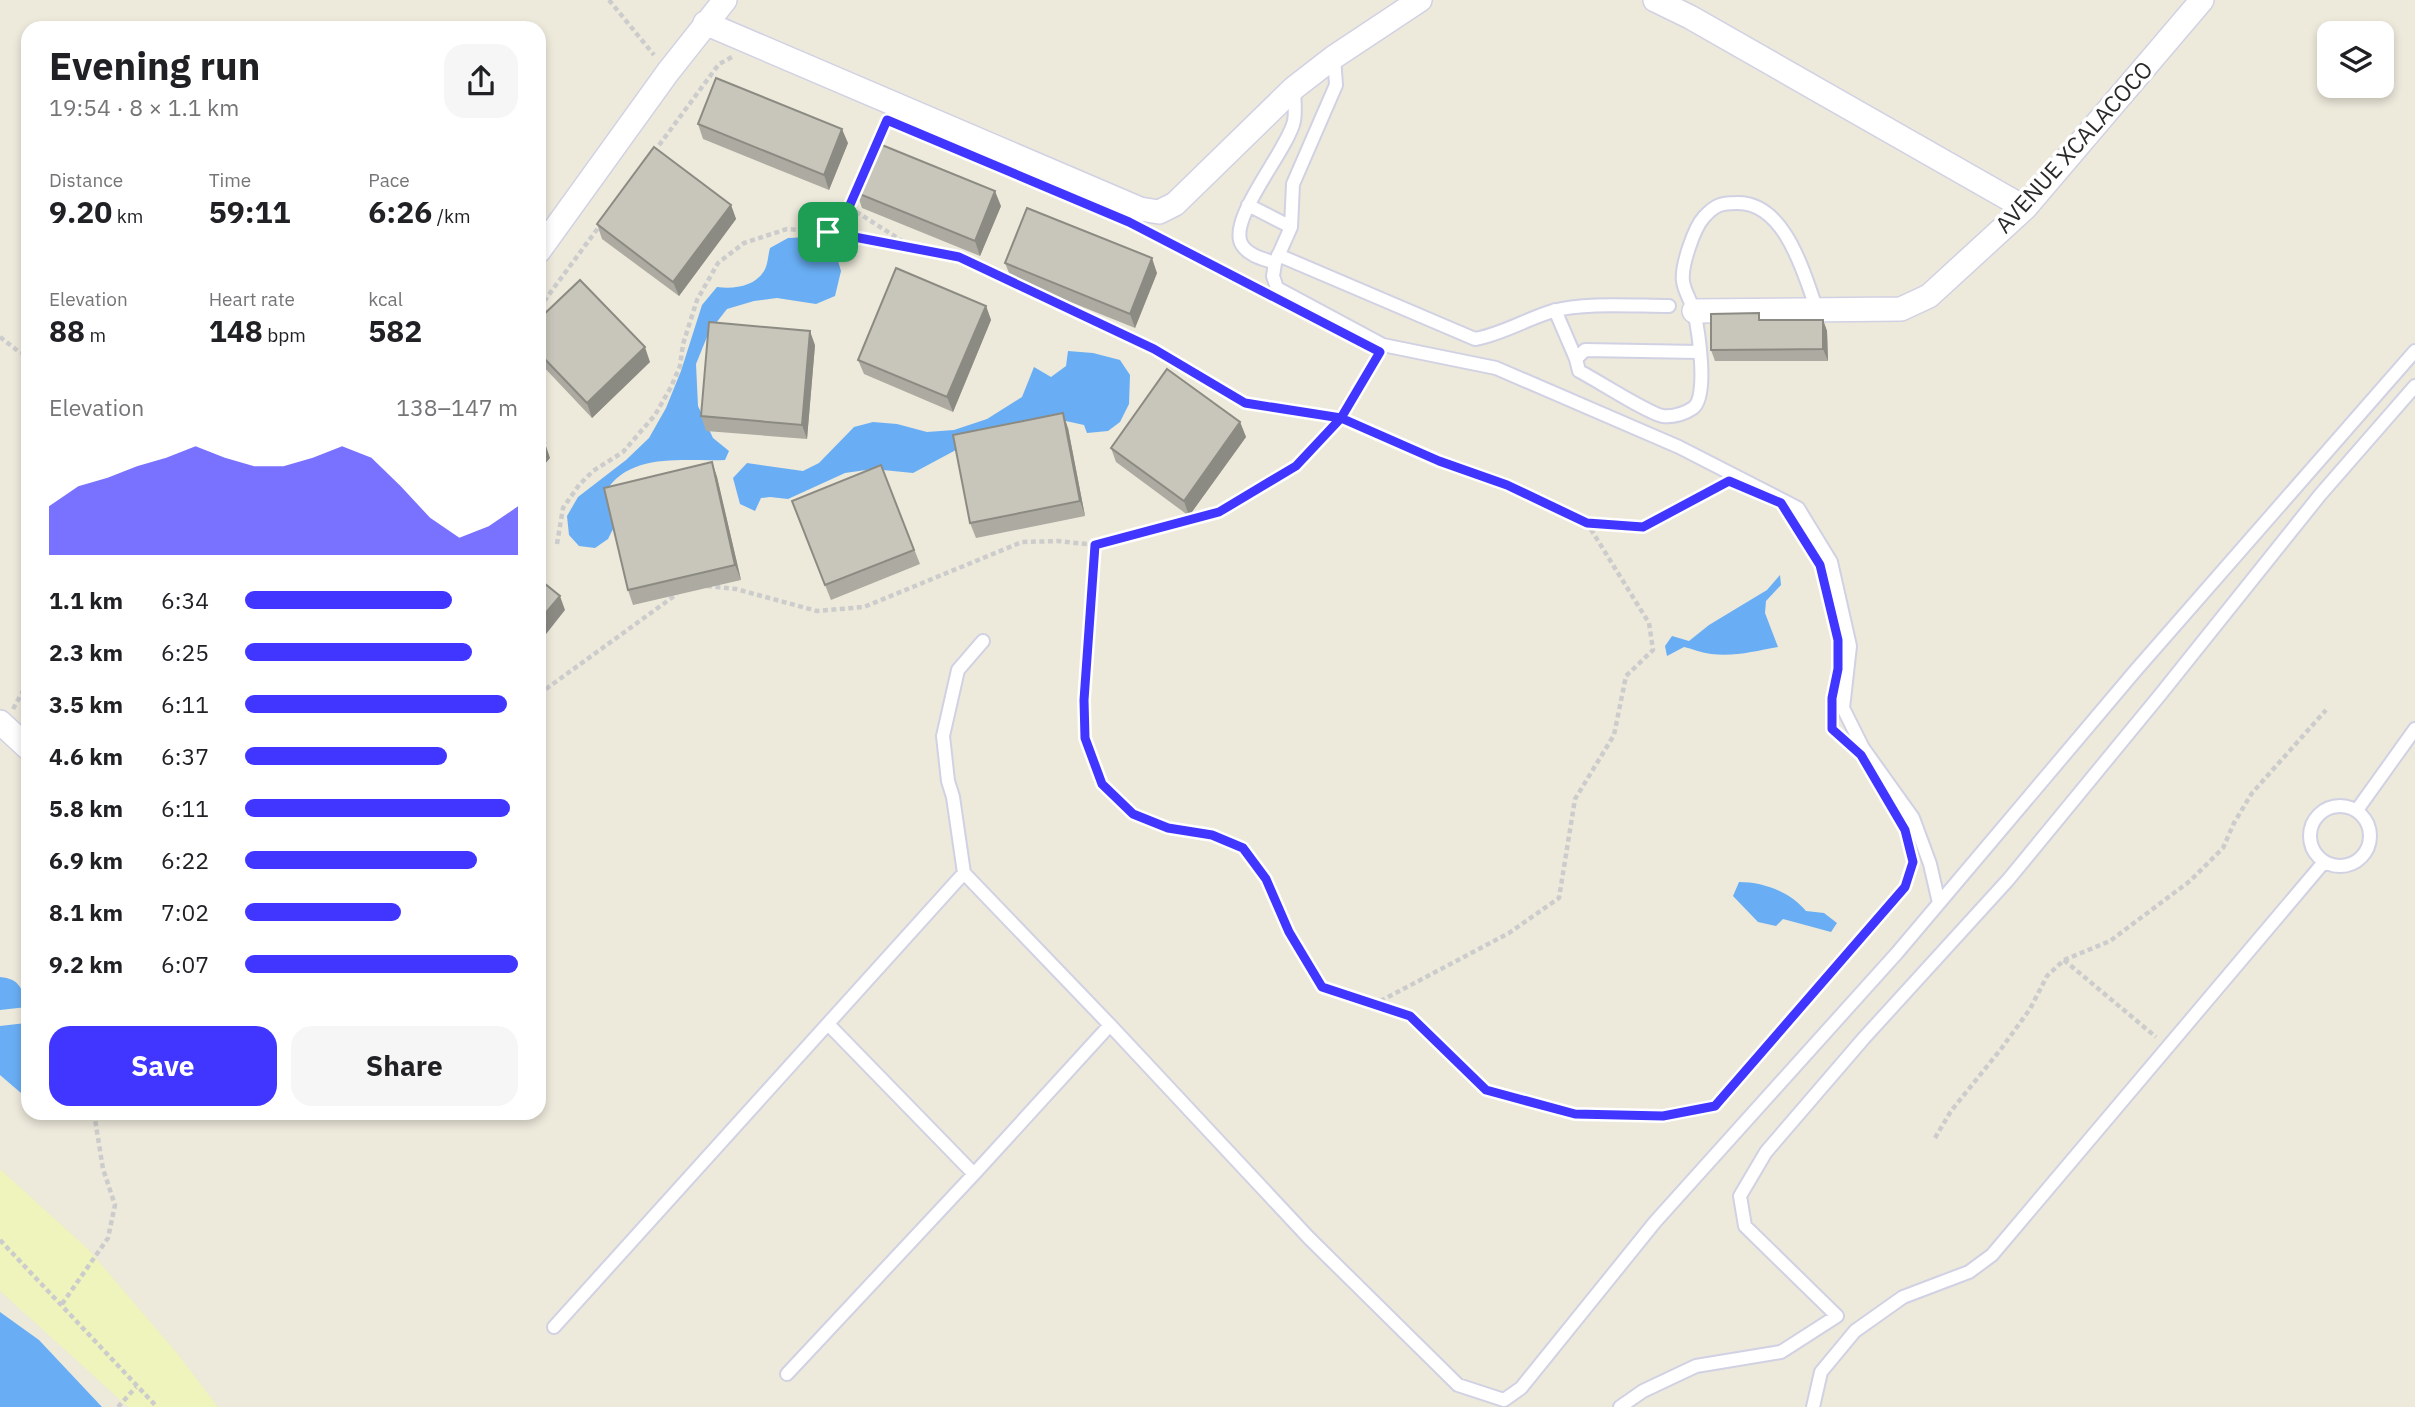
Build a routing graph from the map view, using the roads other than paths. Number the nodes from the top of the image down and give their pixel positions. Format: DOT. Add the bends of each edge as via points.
graph roads {
  1 [pos="725,0"];
  2 [pos="1420,0"];
  3 [pos="1655,0"];
  4 [pos="2202,0"];
  5 [pos="705,23"];
  6 [pos="1334,57"];
  7 [pos="1294,88"];
  8 [pos="1248,205"];
  9 [pos="2025,208"];
  10 [pos="1290,227"];
  11 [pos="546,241"];
  12 [pos="1277,259"];
  13 [pos="1669,306"];
  14 [pos="1555,310"];
  15 [pos="1817,310"];
  16 [pos="1694,311"];
  17 [pos="2415,351"];
  18 [pos="1699,352"];
  19 [pos="1576,359"];
  20 [pos="2415,386"];
  21 [pos="984,641"];
  22 [pos="2,723"];
  23 [pos="2415,729"];
  24 [pos="21,741"];
  25 [pos="2357,810"];
  26 [pos="2323,862"];
  27 [pos="964,873"];
  28 [pos="1939,903"];
  29 [pos="828,1024"];
  30 [pos="1110,1025"];
  31 [pos="974,1174"];
  32 [pos="1837,1316"];
  33 [pos="554,1328"];
  34 [pos="1855,1331"];
  35 [pos="787,1374"];
  36 [pos="1620,1407"];
  37 [pos="1813,1407"];
  1 -- 5 [label="street"];
  2 -- 6 [label="street"];
  3 -- 9 [label="street"];
  4 -- 9 [label="street, AVENUE XCALACOCO"];
  5 -- 7 [label="street" via="1140,209 1159,212 1175,204"];
  5 -- 11 [label="street"];
  6 -- 7 [label="street"];
  6 -- 10 [label="lane" via="1336,85 1293,184"];
  7 -- 8 [label="lane" via="1294,122"];
  8 -- 10 [label="lane"];
  8 -- 12 [label="lane" via="1238,230 1241,244 1250,253"];
  9 -- 15 [label="street, AVENUE XCALACOCO" via="1929,296 1901,309"];
  10 -- 12 [label="lane"];
  12 -- 14 [label="lane" via="1475,339"];
  12 -- 28 [label="lane" via="1273,276 1277,288 1383,345 1496,368 1679,447 1798,508 1831,562 1850,646 1843,708 1863,748 1913,818"];
  13 -- 14 [label="lane"];
  14 -- 19 [label="lane"];
  15 -- 16 [label="street, AVENUE XCALACOCO"];
  15 -- 16 [label="lane" via="1783,229 1767,213 1743,202 1721,203 1702,218 1684,264 1683,282"];
  16 -- 18 [label="lane"];
  17 -- 28 [label="lane"];
  18 -- 19 [label="lane" via="1585,350"];
  18 -- 19 [label="lane" via="1703,388 1696,406 1681,415 1661,416 1579,371"];
  20 -- 32 [label="lane" via="2320,495 2008,880 1766,1152 1740,1196 1745,1226"];
  21 -- 27 [label="lane" via="958,670 943,736"];
  22 -- 24 [label="street"];
  23 -- 25 [label="lane"];
  25 -- 26 [label="lane" via="2338,806 2314,819 2310,838"];
  25 -- 26 [label="lane" via="2368,825 2366,853 2342,866"];
  26 -- 34 [label="lane" via="1992,1255 1969,1272 1903,1297"];
  27 -- 29 [label="lane"];
  27 -- 30 [label="lane"];
  28 -- 30 [label="lane" via="1655,1222 1521,1388 1504,1400 1458,1385 1309,1238"];
  29 -- 31 [label="lane"];
  29 -- 33 [label="lane"];
  30 -- 31 [label="lane"];
  31 -- 35 [label="lane"];
  32 -- 34 [label="lane"];
  32 -- 36 [label="lane" via="1781,1352 1696,1366"];
  34 -- 37 [label="lane" via="1821,1372"];
}
